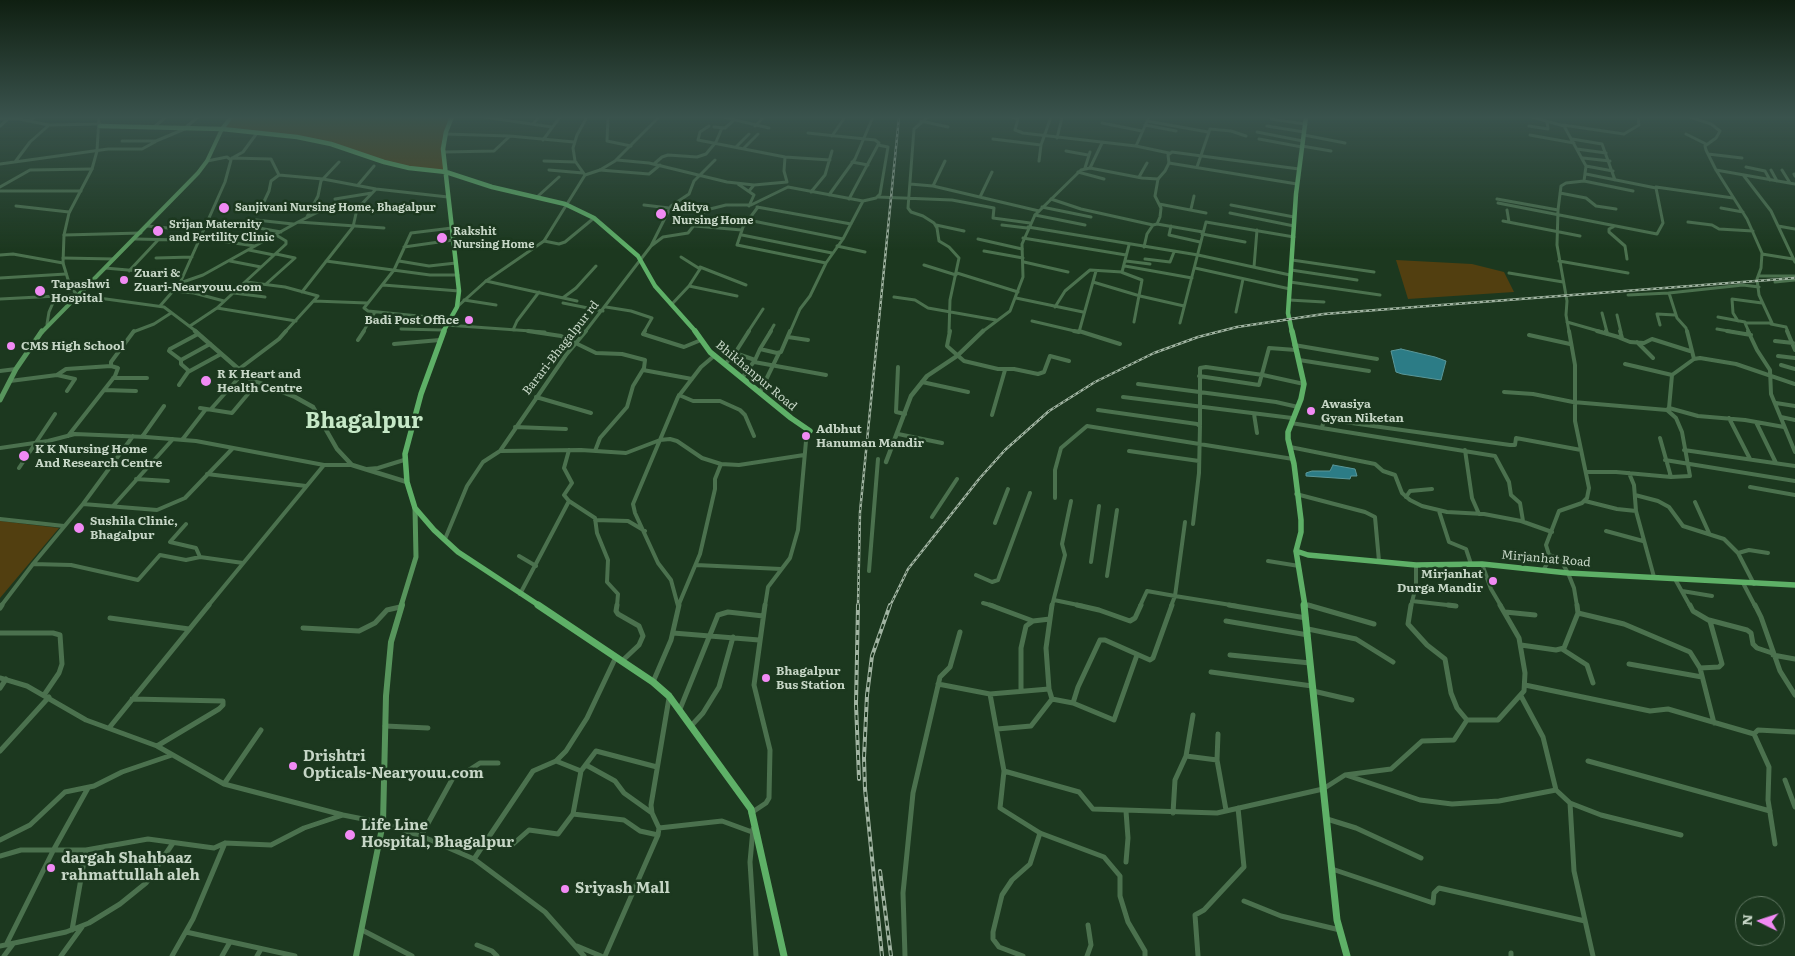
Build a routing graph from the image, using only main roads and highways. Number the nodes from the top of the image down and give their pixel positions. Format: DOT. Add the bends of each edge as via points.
graph roads {
  1 [pos="206,162"];
  2 [pos="383,162"];
  3 [pos="445,162"];
  4 [pos="1300,162"];
  5 [pos="446,172"];
  6 [pos="0,400"];
  7 [pos="808,430"];
  8 [pos="415,508"];
  9 [pos="1296,551"];
  10 [pos="1795,586"];
  11 [pos="356,956"];
  12 [pos="784,956"];
  13 [pos="1347,956"];
  1 -- 6 [label="main road" via="141,233 47,324 16,369"];
  2 -- 5 [label="main road, Bhikhanpur Road"];
  3 -- 5 [label="main road"];
  4 -- 9 [label="main road" via="1288,319 1304,384 1288,432 1301,526"];
  5 -- 7 [label="main road, Bhikhanpur Road" via="492,187 565,204 611,230 641,259 655,286 688,321 714,356"];
  5 -- 8 [label="main road" via="459,291 457,307 446,325 421,394 404,460"];
  8 -- 11 [label="main road" via="416,557 392,642 386,696 383,823"];
  8 -- 12 [label="main road" via="458,552 653,682 669,696 751,813"];
  9 -- 10 [label="main road, Mirjanhat Road" via="1308,555 1416,565 1482,564 1568,573"];
  9 -- 13 [label="main road" via="1308,632 1337,920"];
}
